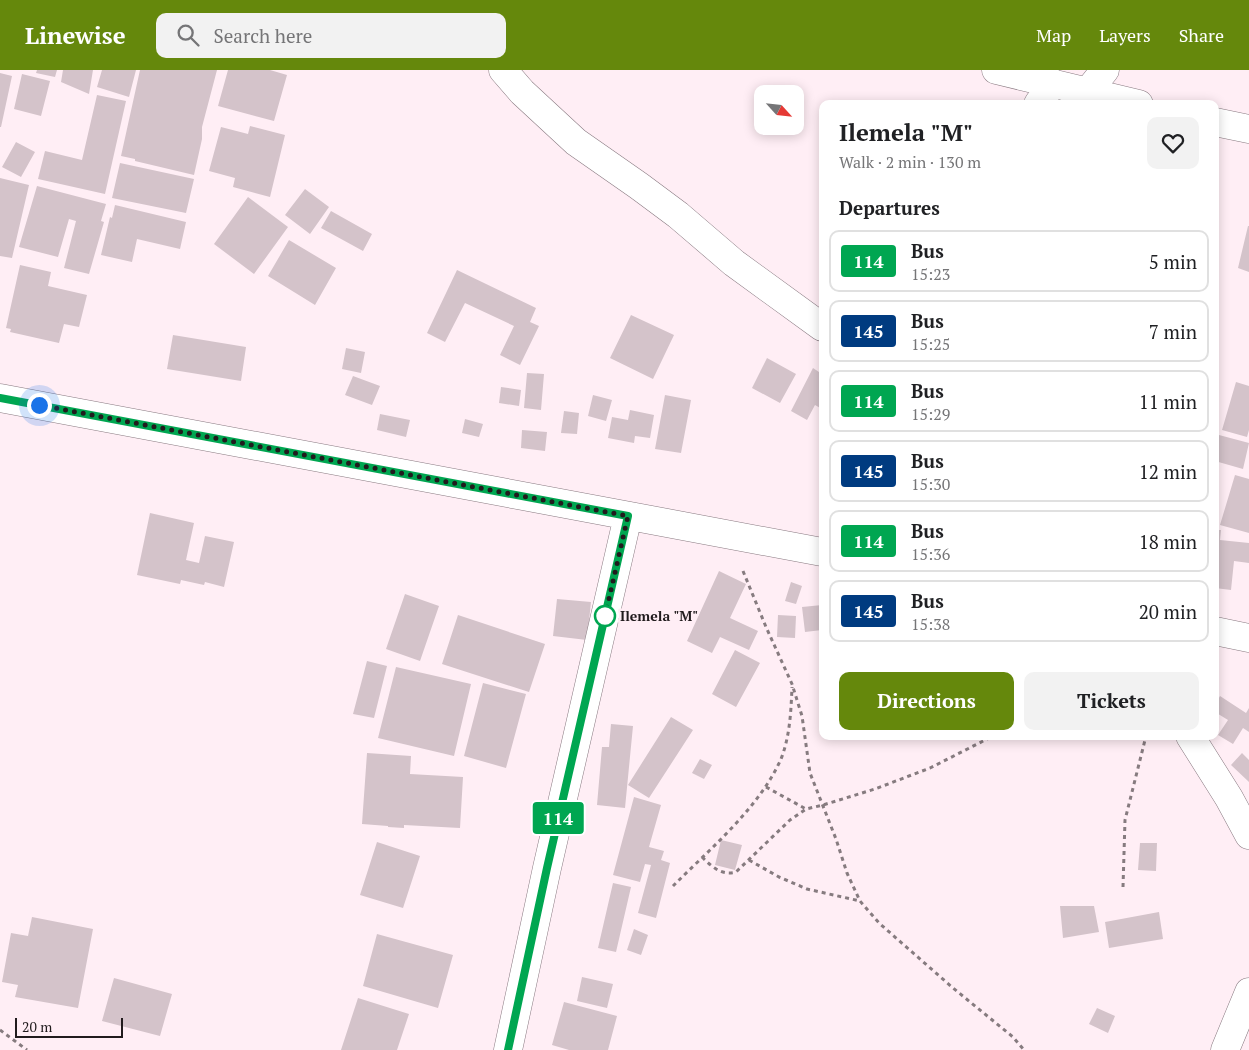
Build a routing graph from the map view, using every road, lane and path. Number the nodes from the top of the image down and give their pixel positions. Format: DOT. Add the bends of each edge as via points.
graph roads {
  1 [pos="503,70"];
  2 [pos="996,70"];
  3 [pos="1105,70"];
  4 [pos="1088,91"];
  5 [pos="1046,93"];
  6 [pos="1123,100"];
  7 [pos="1219,123"];
  8 [pos="1249,129"];
  9 [pos="819,325"];
  10 [pos="0,398"];
  11 [pos="628,516"];
  12 [pos="728,534"];
  13 [pos="819,551"];
  14 [pos="1219,632"];
  15 [pos="1249,638"];
  16 [pos="792,684"];
  17 [pos="985,740"];
  18 [pos="1145,740"];
  19 [pos="1193,740"];
  20 [pos="766,787"];
  21 [pos="823,805"];
  22 [pos="806,809"];
  23 [pos="1249,835"];
  24 [pos="702,857"];
  25 [pos="749,860"];
  26 [pos="674,886"];
  27 [pos="1123,887"];
  28 [pos="860,901"];
  29 [pos="1249,992"];
  30 [pos="0,1030"];
  31 [pos="26,1050"];
  32 [pos="508,1050"];
  33 [pos="1024,1050"];
  34 [pos="1225,1050"];
  1 -- 9 [label="street" via="576,142 678,215 734,263"];
  2 -- 5 [label="street"];
  3 -- 4 [label="street"];
  4 -- 5 [label="street"];
  4 -- 6 [label="street"];
  7 -- 8 [label="street"];
  10 -- 11 [label="street"];
  11 -- 12 [label="street"];
  11 -- 32 [label="street"];
  12 -- 13 [label="street"];
  12 -- 16 [label="path"];
  14 -- 15 [label="street"];
  16 -- 20 [label="path" via="787,738"];
  16 -- 21 [label="path" via="803,723 810,773"];
  17 -- 21 [label="path" via="930,768"];
  18 -- 27 [label="path" via="1125,820"];
  19 -- 23 [label="street"];
  20 -- 22 [label="path"];
  20 -- 24 [label="path"];
  21 -- 22 [label="path"];
  21 -- 28 [label="path"];
  22 -- 25 [label="path"];
  24 -- 25 [label="path" via="711,866 728,874 736,872"];
  24 -- 26 [label="path"];
  25 -- 28 [label="path" via="807,889"];
  28 -- 33 [label="path" via="879,923"];
  29 -- 34 [label="street"];
  30 -- 31 [label="path"];
}
